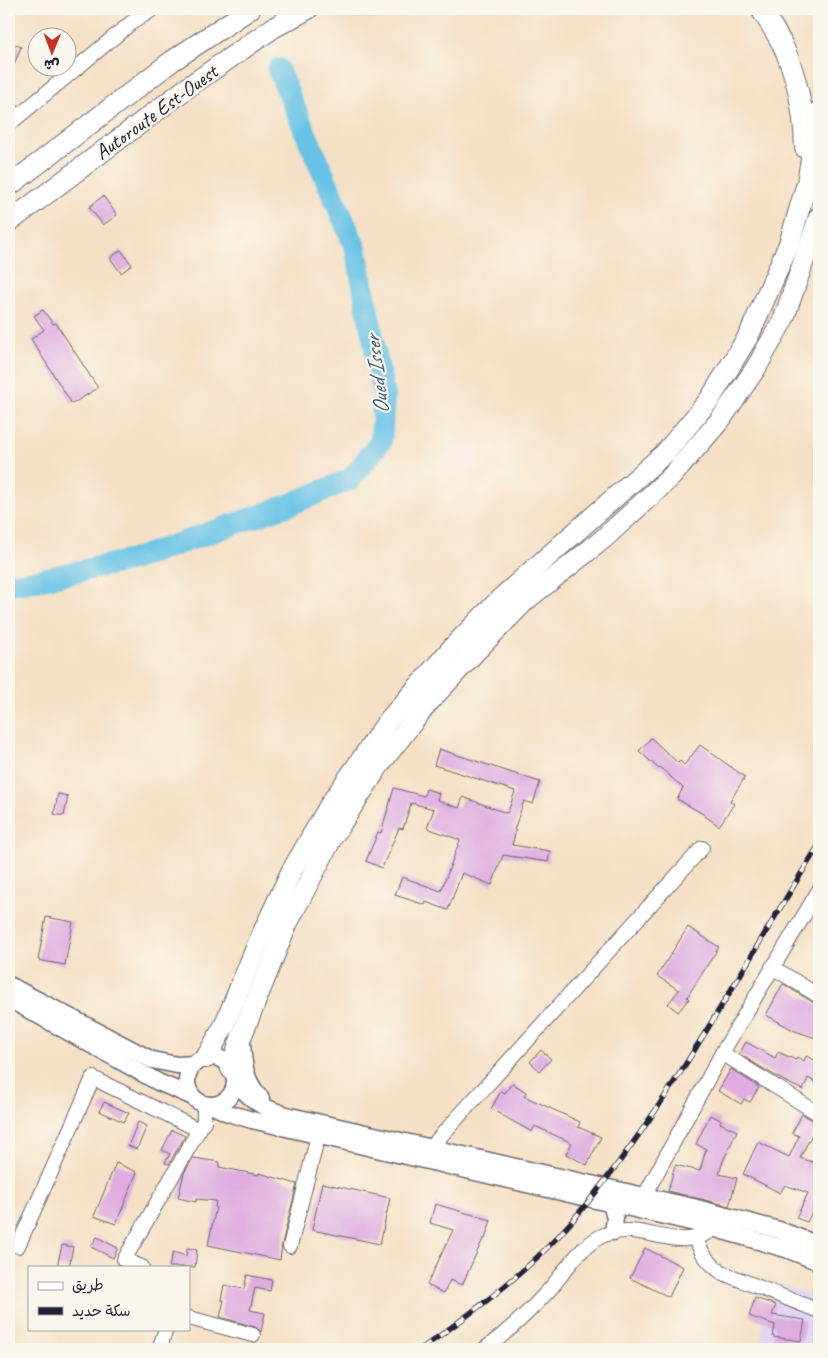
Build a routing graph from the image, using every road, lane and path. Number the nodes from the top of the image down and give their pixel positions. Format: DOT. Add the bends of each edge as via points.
graph roads {
  1 [pos="153,9"];
  2 [pos="250,9"];
  3 [pos="308,9"];
  4 [pos="761,9"];
  5 [pos="819,111"];
  6 [pos="9,124"];
  7 [pos="807,183"];
  8 [pos="9,186"];
  9 [pos="819,217"];
  10 [pos="9,222"];
  11 [pos="702,848"];
  12 [pos="819,890"];
  13 [pos="815,906"];
  14 [pos="772,967"];
  15 [pos="9,985"];
  16 [pos="819,996"];
  17 [pos="9,999"];
  18 [pos="224,1026"];
  19 [pos="242,1035"];
  20 [pos="722,1053"];
  21 [pos="144,1057"];
  22 [pos="200,1061"];
  23 [pos="233,1075"];
  24 [pos="202,1102"];
  25 [pos="275,1112"];
  26 [pos="819,1114"];
  27 [pos="199,1130"];
  28 [pos="318,1136"];
  29 [pos="430,1148"];
  30 [pos="641,1202"];
  31 [pos="611,1204"];
  32 [pos="715,1228"];
  33 [pos="613,1232"];
  34 [pos="696,1239"];
  35 [pos="819,1245"];
  36 [pos="18,1246"];
  37 [pos="290,1246"];
  38 [pos="819,1262"];
  39 [pos="139,1266"];
  40 [pos="819,1311"];
  41 [pos="190,1318"];
  42 [pos="166,1330"];
  43 [pos="253,1335"];
  44 [pos="160,1349"];
  45 [pos="486,1349"];
  1 -- 6 [label="street" via="131,23"];
  2 -- 8 [label="highway, Autoroute Est-Ouest" via="172,61"];
  3 -- 10 [label="highway, Autoroute Est-Ouest" via="273,28 191,84"];
  4 -- 7 [label="highway" via="783,45 799,88"];
  5 -- 7 [label="highway"];
  7 -- 18 [label="highway" via="790,244 750,335 710,399 665,453 501,598 388,721 331,804 291,872"];
  9 -- 19 [label="highway" via="784,318 756,368 721,419 671,477 602,540 525,601 476,650 427,704 380,764 333,836 287,924"];
  11 -- 29 [label="street"];
  12 -- 13 [label="street"];
  13 -- 14 [label="street"];
  14 -- 16 [label="street"];
  14 -- 20 [label="street"];
  15 -- 21 [label="main road"];
  17 -- 24 [label="main road" via="158,1082"];
  18 -- 21 [label="main road" via="213,1039 183,1056 166,1059"];
  18 -- 22 [label="highway"];
  19 -- 23 [label="highway"];
  19 -- 25 [label="main road" via="247,1077 253,1090"];
  20 -- 26 [label="street"];
  20 -- 30 [label="street"];
  21 -- 22 [label="main road" via="168,1064"];
  22 -- 23 [label="main road" via="212,1057 223,1061"];
  22 -- 24 [label="main road" via="187,1076 188,1090"];
  23 -- 24 [label="main road" via="234,1088 225,1101"];
  23 -- 25 [label="main road" via="254,1102"];
  24 -- 27 [label="street" via="204,1121"];
  24 -- 28 [label="main road" via="228,1113"];
  25 -- 29 [label="main road"];
  27 -- 36 [label="street" via="93,1078"];
  27 -- 39 [label="street" via="124,1260"];
  28 -- 31 [label="main road"];
  28 -- 37 [label="street"];
  29 -- 30 [label="main road"];
  30 -- 31 [label="main road"];
  30 -- 32 [label="main road"];
  30 -- 35 [label="main road" via="738,1218"];
  31 -- 33 [label="main road" via="615,1218"];
  32 -- 34 [label="street"];
  32 -- 38 [label="main road"];
  33 -- 34 [label="street" via="637,1230 680,1240"];
  33 -- 45 [label="street" via="583,1249 549,1290"];
  34 -- 40 [label="street" via="703,1256 723,1273"];
  41 -- 43 [label="street"];
  42 -- 44 [label="street"];
}
